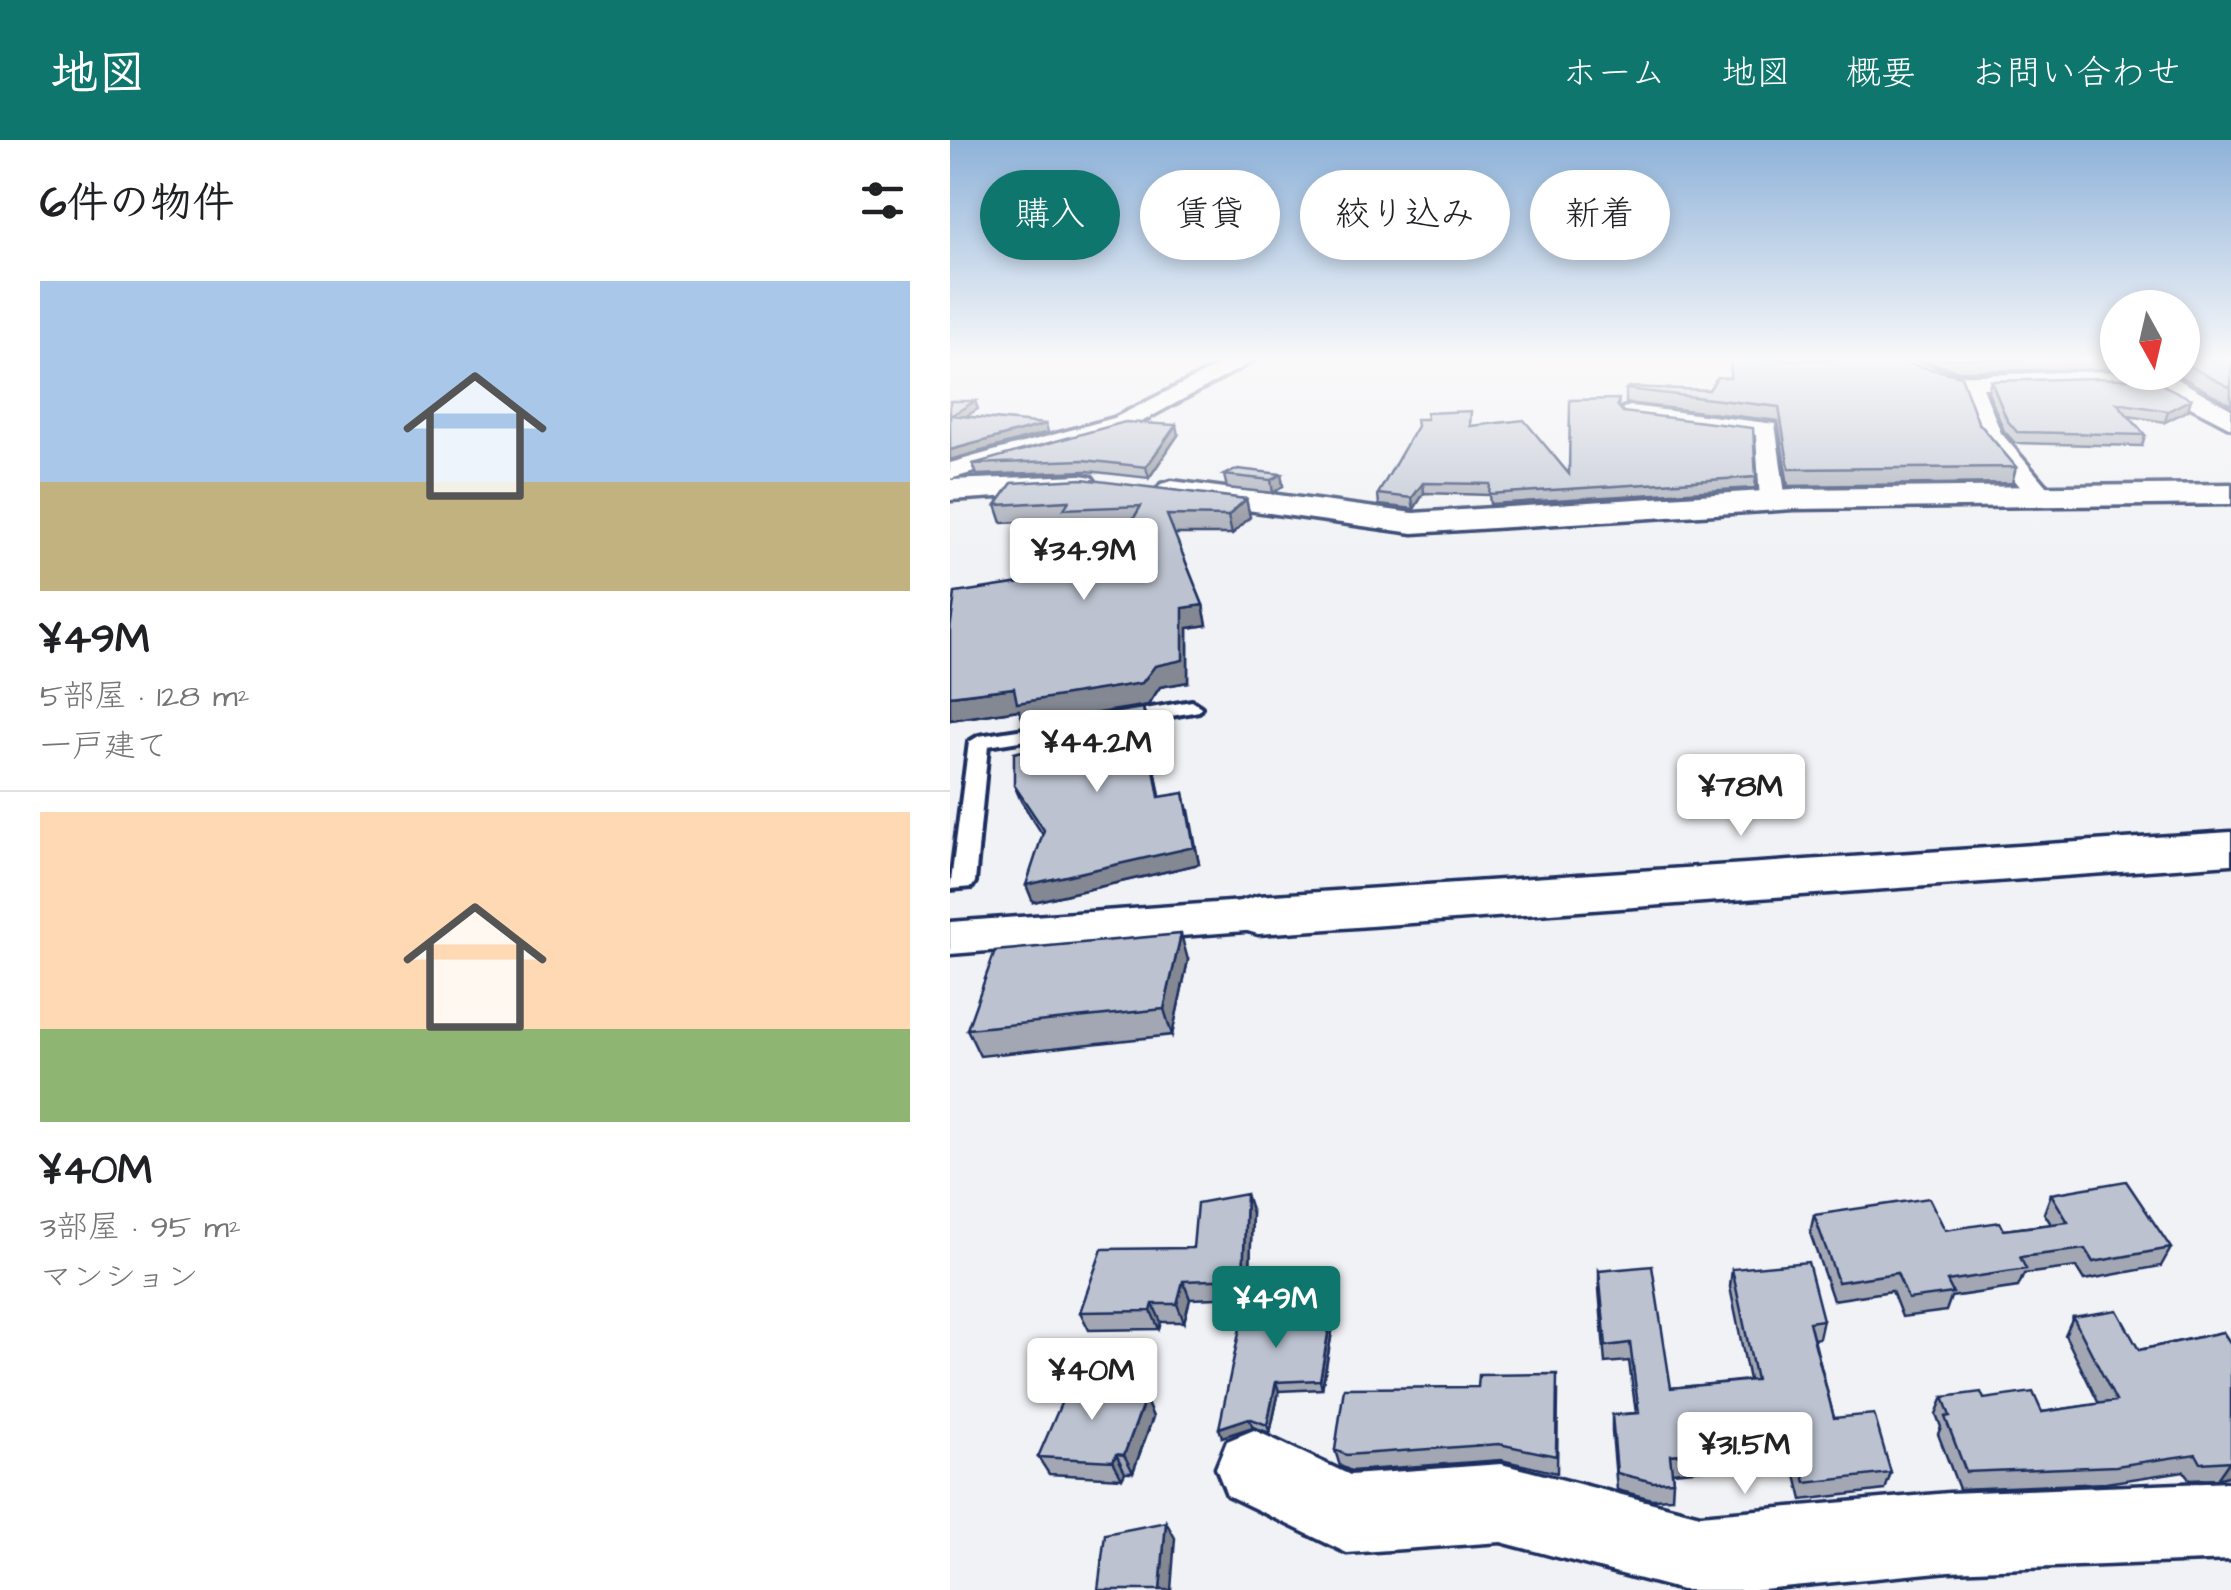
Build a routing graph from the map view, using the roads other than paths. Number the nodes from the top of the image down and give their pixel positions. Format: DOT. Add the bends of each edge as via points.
graph roads {
  1 [pos="1109,427"];
  2 [pos="1747,427"];
  3 [pos="1987,427"];
  4 [pos="950,471"];
  5 [pos="950,490"];
  6 [pos="2040,494"];
  7 [pos="2231,494"];
  8 [pos="1773,501"];
  9 [pos="1192,707"];
  10 [pos="2231,848"];
  11 [pos="950,882"];
  12 [pos="1258,915"];
  13 [pos="950,938"];
  14 [pos="1254,1468"];
  15 [pos="2231,1521"];
  1 -- 4 [label="street"];
  2 -- 8 [label="street" via="1767,429"];
  3 -- 6 [label="street"];
  5 -- 8 [label="street" via="1125,487 1413,522"];
  6 -- 7 [label="street"];
  6 -- 8 [label="street"];
  9 -- 11 [label="lane" via="979,742 964,882"];
  10 -- 12 [label="street"];
  12 -- 13 [label="street"];
  14 -- 15 [label="street" via="1347,1514 1501,1503 1700,1556 1949,1532"];
}
